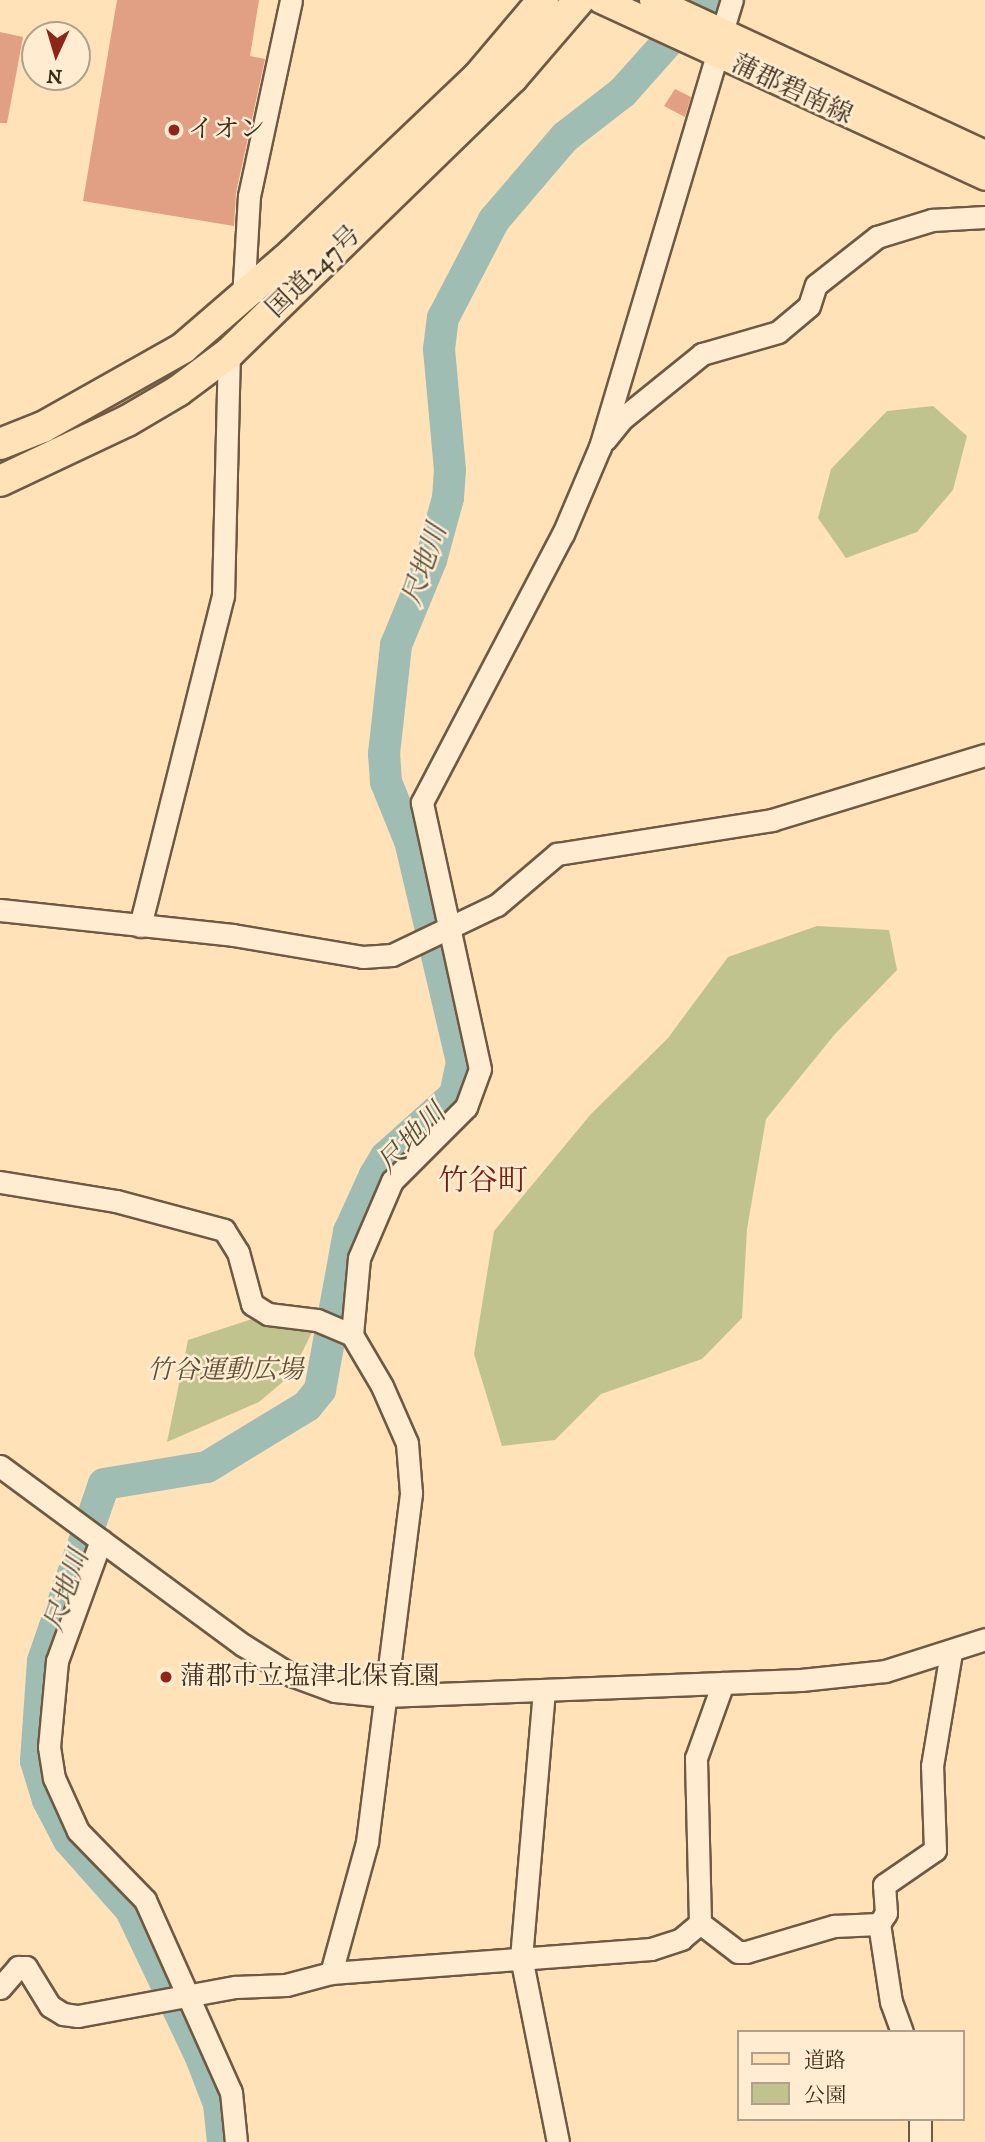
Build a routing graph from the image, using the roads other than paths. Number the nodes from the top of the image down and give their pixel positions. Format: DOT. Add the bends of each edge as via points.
graph roads {
  1 [pos="291,0"];
  2 [pos="543,0"];
  3 [pos="579,0"];
  4 [pos="601,0"];
  5 [pos="653,0"];
  6 [pos="732,0"];
  7 [pos="695,32"];
  8 [pos="985,154"];
  9 [pos="985,177"];
  10 [pos="985,217"];
  11 [pos="248,294"];
  12 [pos="229,353"];
  13 [pos="0,444"];
  14 [pos="600,447"];
  15 [pos="8,474"];
  16 [pos="985,755"];
  17 [pos="0,910"];
  18 [pos="140,926"];
  19 [pos="449,928"];
  20 [pos="0,1182"];
  21 [pos="349,1334"];
  22 [pos="0,1466"];
  23 [pos="98,1538"];
  24 [pos="985,1639"];
  25 [pos="951,1652"];
  26 [pos="723,1683"];
  27 [pos="544,1690"];
  28 [pos="385,1696"];
  29 [pos="700,1923"];
  30 [pos="879,1924"];
  31 [pos="521,1957"];
  32 [pos="331,1973"];
  33 [pos="0,1988"];
  34 [pos="185,1996"];
  35 [pos="901,2030"];
  36 [pos="920,2121"];
  37 [pos="236,2142"];
  38 [pos="558,2142"];
  39 [pos="920,2142"];
  1 -- 11 [label="street" via="249,196 244,282"];
  2 -- 11 [label="highway, 国道247号" via="478,77"];
  3 -- 12 [label="highway, 国道247号" via="512,78"];
  4 -- 7 [label="main road, 蒲郡碧南線"];
  5 -- 7 [label="main road, 蒲郡碧南線"];
  6 -- 7 [label="street"];
  7 -- 8 [label="main road, 蒲郡碧南線"];
  7 -- 9 [label="main road, 蒲郡碧南線"];
  7 -- 14 [label="street"];
  10 -- 14 [label="street" via="932,220 877,237 816,285 809,306 778,332 702,354 623,418"];
  11 -- 13 [label="highway, 国道247号" via="183,348 139,376 43,427"];
  12 -- 15 [label="highway, 国道247号" via="127,421"];
  12 -- 18 [label="street" via="223,596"];
  14 -- 19 [label="street" via="563,534 422,802"];
  16 -- 19 [label="street" via="772,820 557,854 497,905"];
  17 -- 18 [label="street"];
  18 -- 19 [label="street" via="363,957 391,956"];
  19 -- 21 [label="street" via="480,1069 476,1091 466,1107 392,1181 359,1258"];
  20 -- 21 [label="street" via="116,1201 224,1230 238,1252 252,1304 268,1314 326,1324"];
  21 -- 28 [label="street" via="382,1386 407,1443 411,1493"];
  22 -- 23 [label="street"];
  23 -- 28 [label="street" via="291,1675 335,1691"];
  23 -- 34 [label="street" via="57,1661 49,1747 54,1777 78,1831 145,1900"];
  24 -- 25 [label="street"];
  25 -- 26 [label="street" via="885,1671"];
  25 -- 30 [label="street" via="932,1766 935,1850 884,1885 886,1913"];
  26 -- 27 [label="street"];
  26 -- 29 [label="street" via="696,1758"];
  27 -- 28 [label="street"];
  27 -- 31 [label="street"];
  28 -- 32 [label="street" via="367,1842"];
  29 -- 30 [label="street" via="737,1952 834,1926"];
  29 -- 31 [label="street" via="681,1938 651,1949"];
  30 -- 35 [label="street" via="891,2002"];
  31 -- 32 [label="street"];
  31 -- 38 [label="street"];
  32 -- 34 [label="street" via="286,1985"];
  33 -- 34 [label="street" via="18,1967 26,1967 50,2006 64,2014"];
  34 -- 37 [label="street" via="231,2092"];
  36 -- 39 [label="street"];
}
